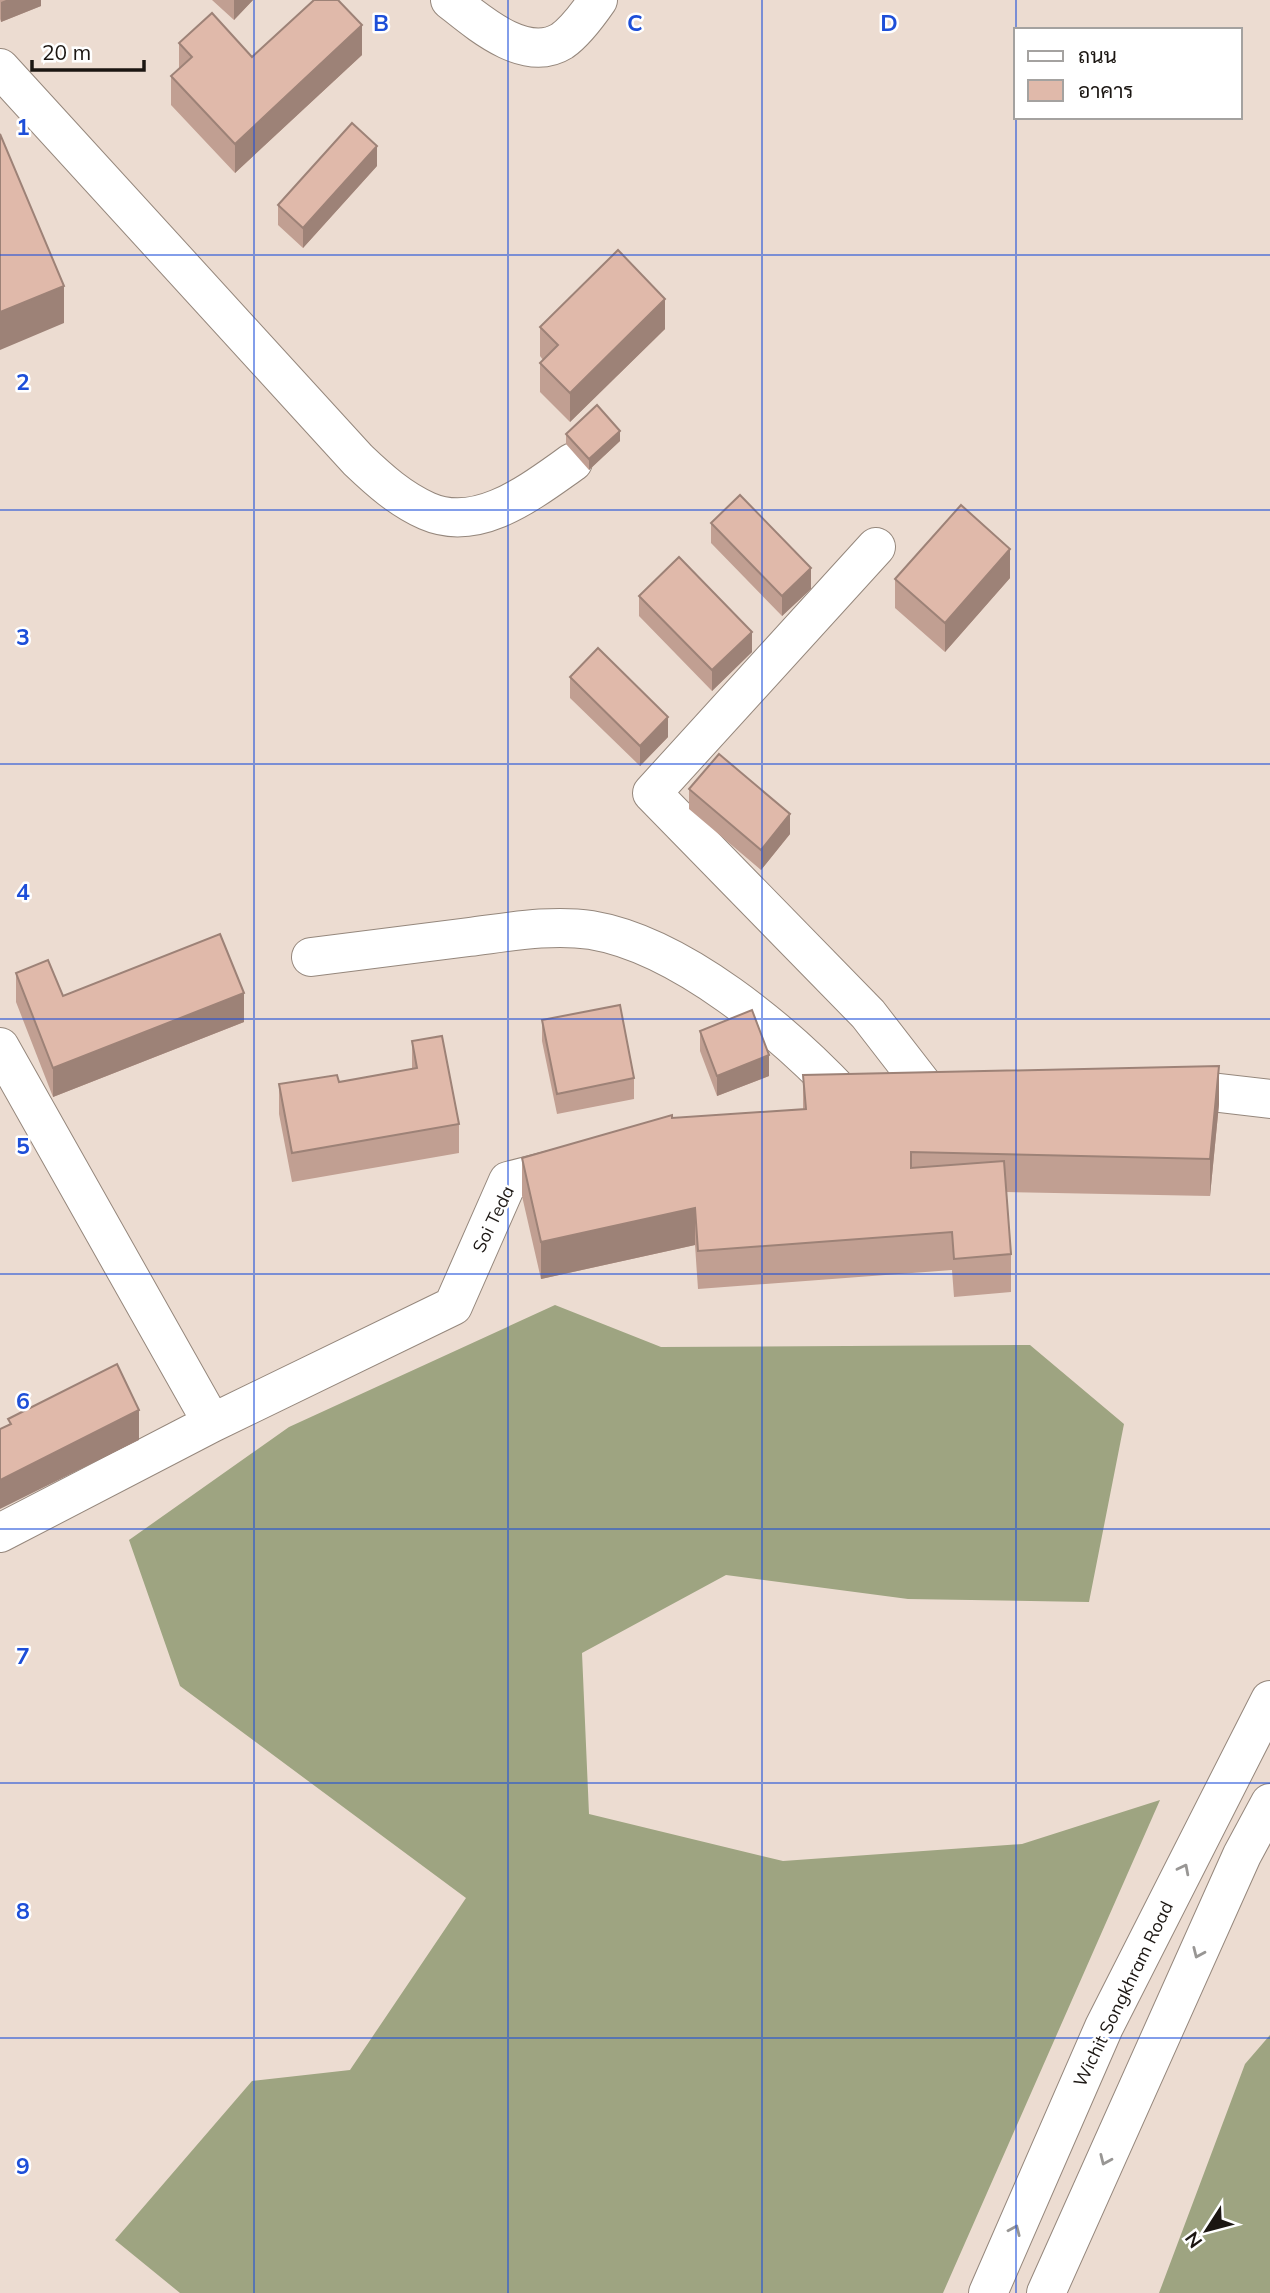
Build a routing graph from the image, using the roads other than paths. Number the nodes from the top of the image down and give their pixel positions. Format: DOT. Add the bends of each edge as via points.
graph roads {
  1 [pos="450,0"];
  2 [pos="598,0"];
  3 [pos="0,68"];
  4 [pos="573,462"];
  5 [pos="876,547"];
  6 [pos="311,957"];
  7 [pos="0,1047"];
  8 [pos="1137,1087"];
  9 [pos="974,1096"];
  10 [pos="845,1097"];
  11 [pos="933,1098"];
  12 [pos="1270,1099"];
  13 [pos="804,1107"];
  14 [pos="602,1157"];
  15 [pos="212,1423"];
  16 [pos="0,1533"];
  17 [pos="1270,1700"];
  18 [pos="1270,1803"];
  19 [pos="988,2293"];
  20 [pos="1046,2293"];
  1 -- 2 [label="street" via="504,37 540,48 564,39"];
  3 -- 4 [label="street" via="358,460 405,500 454,517 476,514 525,495"];
  5 -- 11 [label="street" via="653,793 868,1014"];
  6 -- 10 [label="street" via="532,929 588,930 621,937 715,986 797,1050"];
  7 -- 15 [label="street"];
  8 -- 12 [label="street"];
  9 -- 11 [label="street"];
  10 -- 11 [label="street"];
  10 -- 13 [label="street"];
  14 -- 15 [label="street, Soi Teda" via="508,1181 453,1306"];
  15 -- 16 [label="street, Soi Teda"];
  19 -- 17 [label="street, Wichit Songkhram Road, one-way" via="1104,2027"];
  18 -- 20 [label="street, one-way" via="1236,1867"];
}
